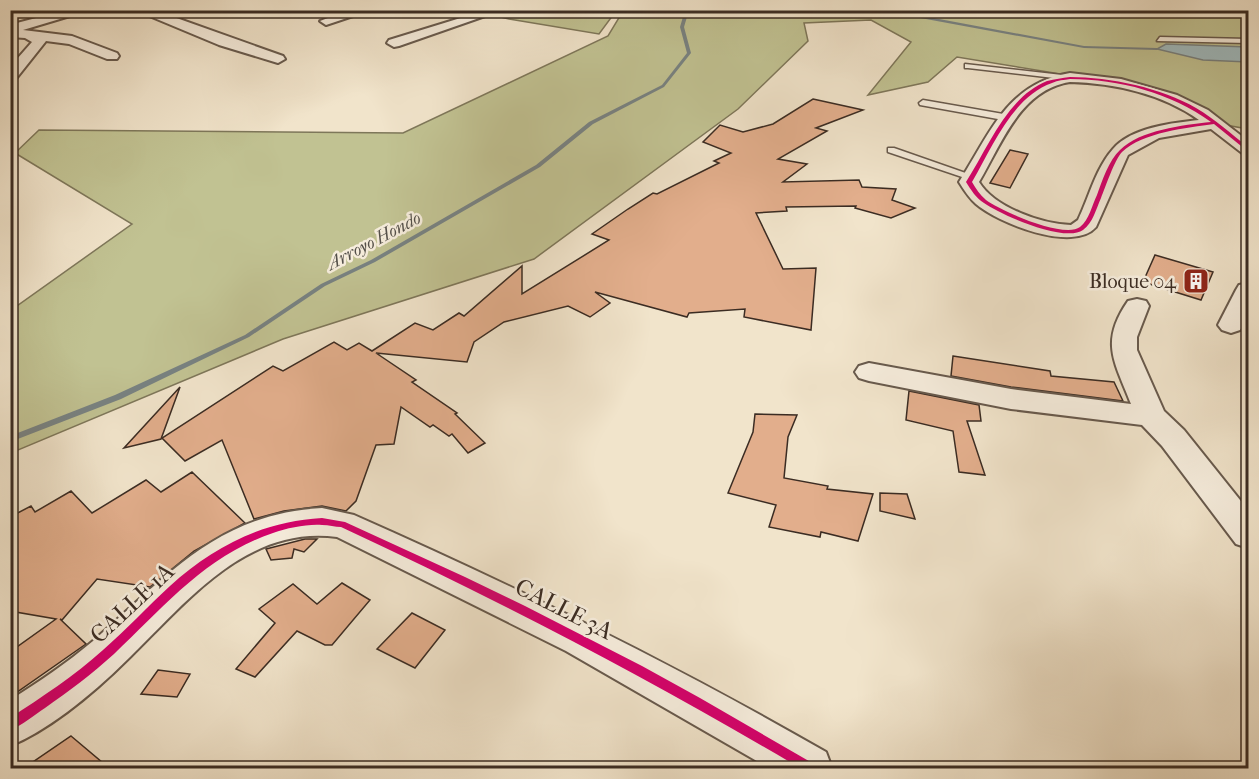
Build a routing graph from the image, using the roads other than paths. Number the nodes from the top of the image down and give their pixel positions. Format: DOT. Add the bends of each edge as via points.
graph roads {
  1 [pos="84,10"];
  2 [pos="141,10"];
  3 [pos="365,10"];
  4 [pos="463,10"];
  5 [pos="326,21"];
  6 [pos="10,31"];
  7 [pos="36,36"];
  8 [pos="1160,39"];
  9 [pos="1248,41"];
  10 [pos="394,44"];
  11 [pos="112,56"];
  12 [pos="278,59"];
  13 [pos="968,66"];
  14 [pos="10,77"];
  15 [pos="1079,83"];
  16 [pos="1026,97"];
  17 [pos="1050,102"];
  18 [pos="923,103"];
  19 [pos="1009,118"];
  20 [pos="1214,123"];
  21 [pos="1248,148"];
  22 [pos="891,150"];
  23 [pos="972,177"];
  24 [pos="1248,290"];
  25 [pos="1137,306"];
  26 [pos="1231,325"];
  27 [pos="869,372"];
  28 [pos="1151,416"];
  29 [pos="288,526"];
  30 [pos="1248,534"];
  31 [pos="10,725"];
  32 [pos="810,768"];
  1 -- 6 [label="street"];
  2 -- 12 [label="street"];
  3 -- 5 [label="street"];
  4 -- 10 [label="street" via="479,16"];
  6 -- 7 [label="street"];
  7 -- 11 [label="street" via="72,40"];
  7 -- 14 [label="street" via="37,46"];
  8 -- 9 [label="lane"];
  13 -- 15 [label="lane"];
  15 -- 16 [label="street" via="1056,80"];
  15 -- 20 [label="street" via="1116,83 1186,105"];
  16 -- 17 [label="street"];
  16 -- 19 [label="street"];
  18 -- 19 [label="lane"];
  19 -- 23 [label="street"];
  20 -- 21 [label="street"];
  20 -- 23 [label="street" via="1179,127 1120,151 1081,230 1047,228 989,205 975,193 969,182"];
  22 -- 23 [label="lane"];
  24 -- 26 [label="street"];
  25 -- 28 [label="street" via="1124,337 1124,350"];
  27 -- 28 [label="street" via="1011,399"];
  28 -- 30 [label="street" via="1173,438"];
  29 -- 31 [label="street, CALLE 1A" via="225,551 187,577 97,663"];
  29 -- 32 [label="street, CALLE 3A" via="325,520 342,524 454,575 703,703"];
}
